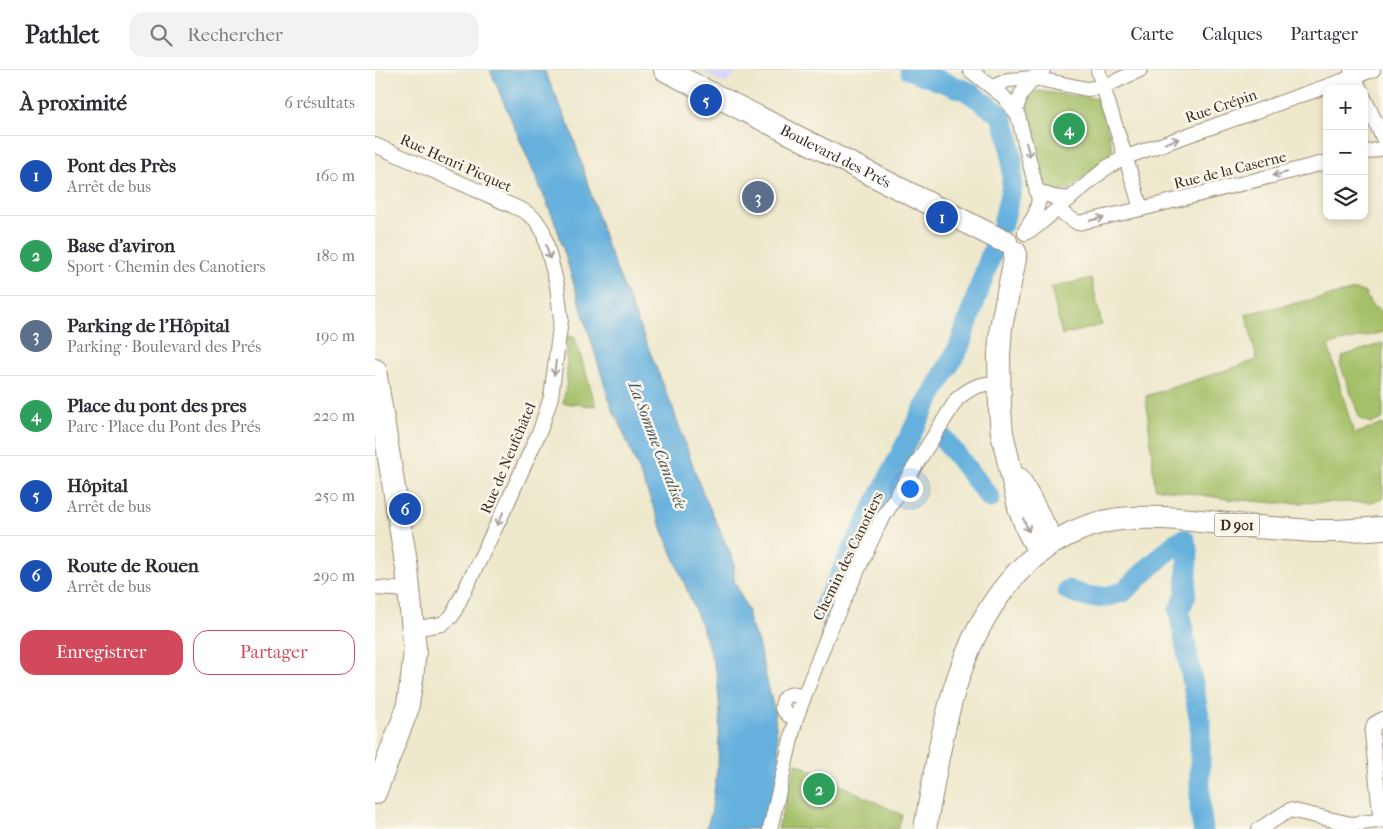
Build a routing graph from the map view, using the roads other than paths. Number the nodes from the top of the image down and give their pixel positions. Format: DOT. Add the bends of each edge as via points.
graph roads {
  1 [pos="665,70"];
  2 [pos="970,70"];
  3 [pos="1098,70"];
  4 [pos="1140,70"];
  5 [pos="1373,70"];
  6 [pos="1038,74"];
  7 [pos="1355,78"];
  8 [pos="993,87"];
  9 [pos="1103,87"];
  10 [pos="1368,106"];
  11 [pos="1016,110"];
  12 [pos="1383,138"];
  13 [pos="375,145"];
  14 [pos="1383,148"];
  15 [pos="1368,152"];
  16 [pos="1126,157"];
  17 [pos="1323,163"];
  18 [pos="1038,191"];
  19 [pos="1070,199"];
  20 [pos="1141,209"];
  21 [pos="1057,210"];
  22 [pos="524,211"];
  23 [pos="1016,241"];
  24 [pos="375,370"];
  25 [pos="999,383"];
  26 [pos="1010,463"];
  27 [pos="1035,506"];
  28 [pos="1091,526"];
  29 [pos="1383,528"];
  30 [pos="1046,547"];
  31 [pos="375,588"];
  32 [pos="409,590"];
  33 [pos="413,629"];
  34 [pos="1383,718"];
  35 [pos="375,793"];
  36 [pos="1381,824"];
  37 [pos="770,829"];
  38 [pos="925,829"];
  39 [pos="1259,829"];
  1 -- 23 [label="main road, Boulevard des Prés" via="999,240"];
  2 -- 8 [label="street"];
  3 -- 9 [label="street"];
  4 -- 9 [label="street"];
  5 -- 7 [label="street, Rue Crépin"];
  6 -- 8 [label="street" via="1008,80"];
  6 -- 9 [label="street" via="1087,88"];
  6 -- 11 [label="street" via="1021,94"];
  16 -- 7 [label="street, Rue Crépin, one-way"];
  8 -- 11 [label="street"];
  9 -- 16 [label="street"];
  10 -- 12 [label="street"];
  11 -- 18 [label="street, one-way"];
  13 -- 22 [label="street, Rue Henri Picquet"];
  14 -- 15 [label="street"];
  16 -- 19 [label="street, Rue Crépin" via="1106,168"];
  16 -- 20 [label="street"];
  17 -- 20 [label="street, Rue de la Caserne, one-way"];
  18 -- 19 [label="street"];
  18 -- 23 [label="street" via="1035,215"];
  19 -- 21 [label="street, Rue Crépin"];
  21 -- 20 [label="street, Rue de la Caserne, one-way" via="1078,224"];
  21 -- 23 [label="street, Rue Crépin"];
  22 -- 33 [label="street, Rue de Neufchâtel, one-way" via="543,231 561,309 551,397 522,472 452,616 442,624"];
  23 -- 25 [label="main road" via="1001,327"];
  24 -- 32 [label="main road"];
  25 -- 26 [label="main road" via="1002,433"];
  25 -- 37 [label="street, Chemin des Canotiers" via="980,384 957,399 879,524 829,632 796,718"];
  26 -- 27 [label="main road"];
  26 -- 30 [label="main road, one-way" via="1027,529"];
  27 -- 28 [label="main road" via="1065,521"];
  27 -- 30 [label="main road"];
  28 -- 29 [label="main road, D 901" via="1118,519 1152,517 1313,531"];
  28 -- 30 [label="main road, D 901"];
  30 -- 38 [label="main road, D 901" via="1015,574 974,635 947,714"];
  31 -- 32 [label="street"];
  32 -- 33 [label="main road"];
  33 -- 35 [label="main road" via="414,666 408,702"];
  34 -- 36 [label="street" via="1374,724 1372,733"];
  36 -- 39 [label="street" via="1351,824 1290,810"];
}
